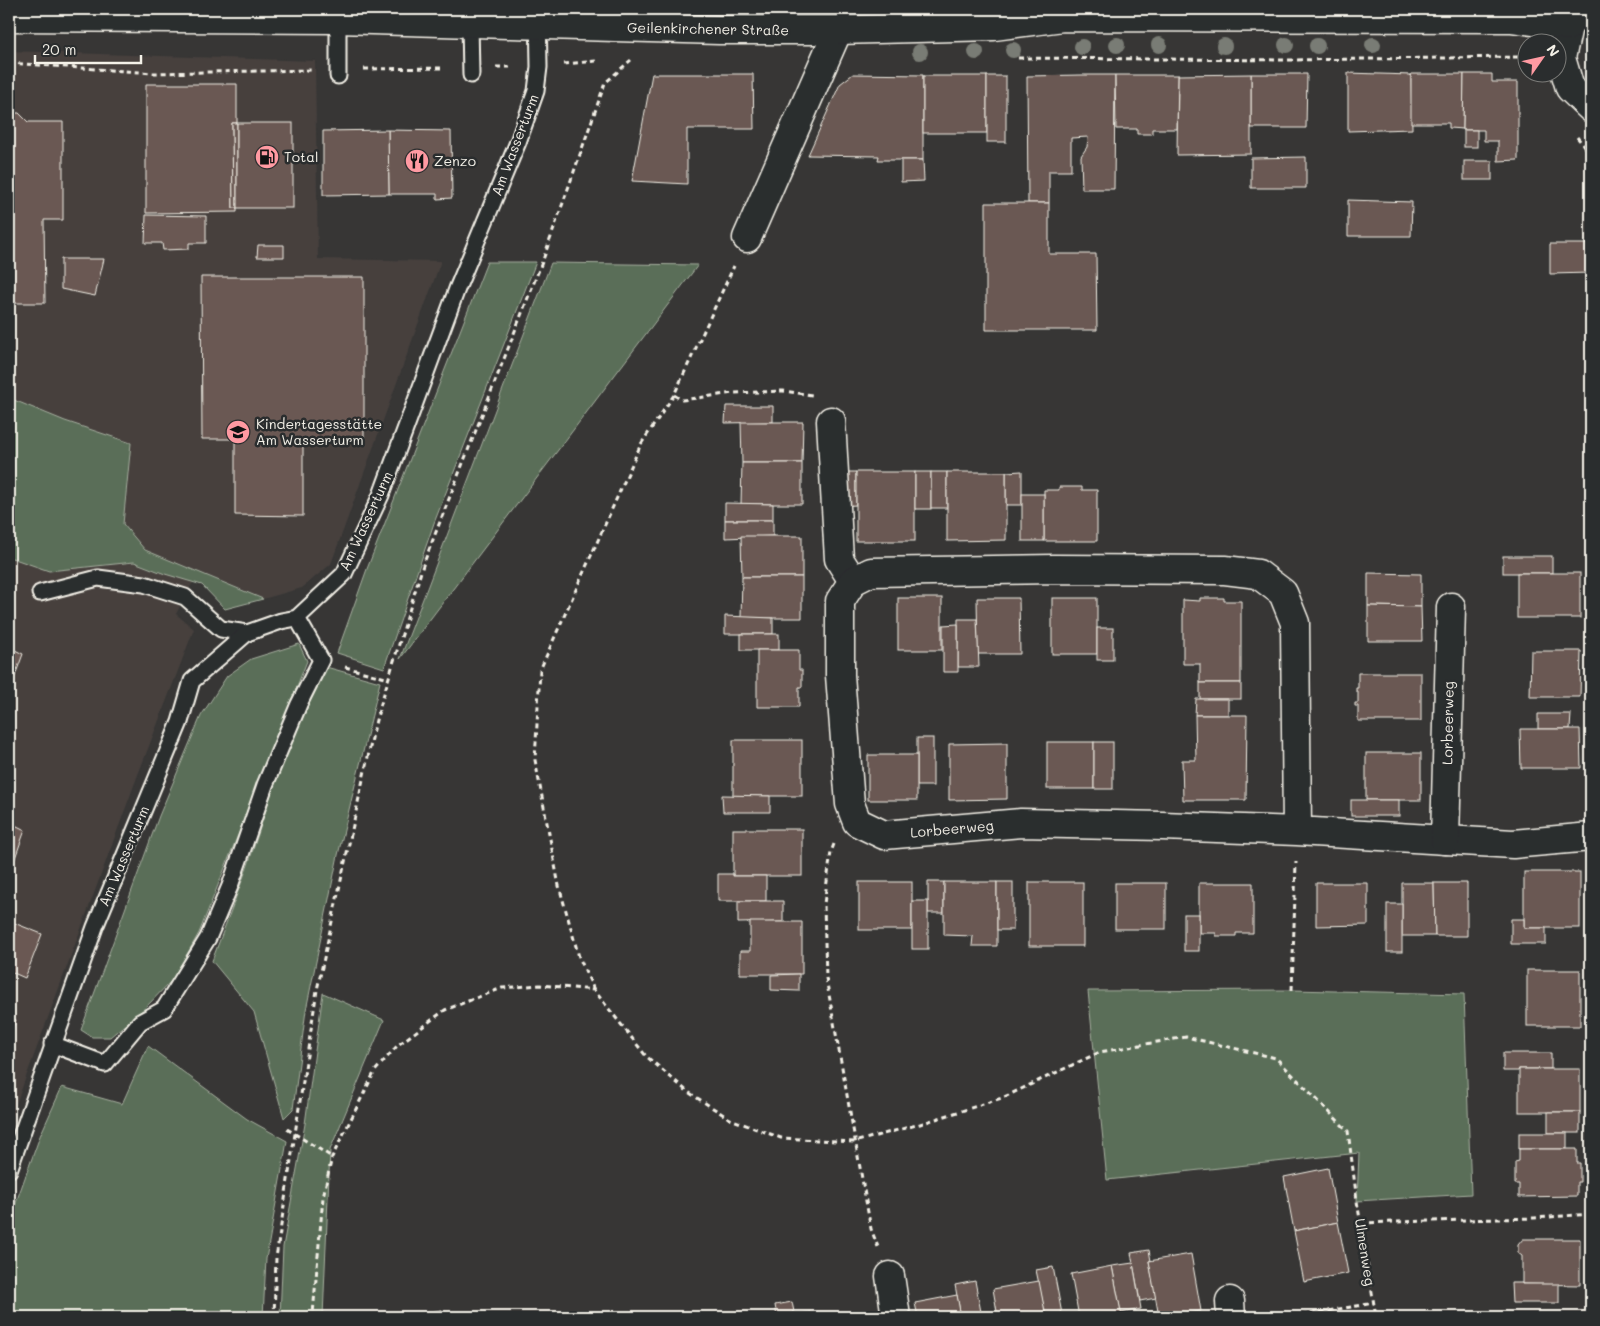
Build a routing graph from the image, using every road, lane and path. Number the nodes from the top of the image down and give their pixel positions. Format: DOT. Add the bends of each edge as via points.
graph roads {
  1 [pos="71,13"];
  2 [pos="1204,13"];
  3 [pos="9,17"];
  4 [pos="538,17"];
  5 [pos="994,17"];
  6 [pos="1575,18"];
  7 [pos="338,19"];
  8 [pos="470,23"];
  9 [pos="838,30"];
  10 [pos="1518,57"];
  11 [pos="633,58"];
  12 [pos="1013,58"];
  13 [pos="471,75"];
  14 [pos="338,76"];
  15 [pos="1591,108"];
  16 [pos="747,238"];
  17 [pos="674,395"];
  18 [pos="830,421"];
  19 [pos="853,581"];
  20 [pos="40,593"];
  21 [pos="1451,607"];
  22 [pos="297,618"];
  23 [pos="247,633"];
  24 [pos="321,660"];
  25 [pos="389,679"];
  26 [pos="850,804"];
  27 [pos="1297,831"];
  28 [pos="1591,836"];
  29 [pos="1445,840"];
  30 [pos="594,990"];
  31 [pos="1292,990"];
  32 [pos="52,1044"];
  33 [pos="287,1129"];
  34 [pos="295,1133"];
  35 [pos="854,1142"];
  36 [pos="332,1157"];
  37 [pos="9,1170"];
  38 [pos="1591,1214"];
  39 [pos="1361,1223"];
  40 [pos="890,1276"];
  41 [pos="1374,1303"];
  42 [pos="274,1317"];
  43 [pos="308,1317"];
  44 [pos="896,1317"];
  45 [pos="1293,1317"];
  46 [pos="1376,1317"];
  1 -- 3 [label="street, Geilenkirchener Straße"];
  1 -- 7 [label="street, Geilenkirchener Straße"];
  2 -- 5 [label="street, Geilenkirchener Straße"];
  2 -- 6 [label="street, Geilenkirchener Straße"];
  4 -- 8 [label="street, Geilenkirchener Straße"];
  4 -- 9 [label="street, Geilenkirchener Straße" via="719,30"];
  4 -- 22 [label="lane, Am Wasserturm" via="536,91 457,289 381,495 344,574"];
  5 -- 9 [label="street, Geilenkirchener Straße"];
  6 -- 15 [label="street" via="1561,58 1570,88"];
  7 -- 8 [label="street, Geilenkirchener Straße"];
  7 -- 14 [label="lane"];
  8 -- 13 [label="lane"];
  9 -- 16 [label="street"];
  10 -- 12 [label="path" via="1291,60"];
  11 -- 25 [label="path" via="605,83 544,257 423,565"];
  16 -- 17 [label="path, Ulmenweg"];
  17 -- 18 [label="path" via="682,400 783,391 812,395 825,402"];
  17 -- 30 [label="path, Ulmenweg" via="641,444 540,670 535,760 559,886 578,957"];
  18 -- 19 [label="street" via="839,559"];
  19 -- 26 [label="street, Lorbeerweg" via="840,601 840,675"];
  19 -- 27 [label="street" via="871,572 1054,569 1225,570 1258,574 1283,593 1295,623"];
  20 -- 23 [label="lane" via="98,578 144,584 185,597 221,629"];
  21 -- 29 [label="street, Lorbeerweg"];
  22 -- 23 [label="lane, Am Wasserturm"];
  22 -- 24 [label="lane"];
  23 -- 32 [label="lane, Am Wasserturm" via="192,682 180,722 95,927"];
  24 -- 25 [label="path"];
  24 -- 32 [label="lane" via="265,785 208,938 164,1009 140,1022 106,1064"];
  25 -- 34 [label="path" via="376,720 317,990"];
  26 -- 27 [label="street, Lorbeerweg" via="857,822 884,835 1021,823"];
  26 -- 35 [label="path" via="832,852 824,904 826,978"];
  27 -- 29 [label="street, Lorbeerweg"];
  27 -- 31 [label="path"];
  28 -- 29 [label="street, Lorbeerweg" via="1514,844"];
  30 -- 35 [label="path, Ulmenweg" via="646,1056 688,1092 730,1119 782,1138"];
  30 -- 36 [label="path" via="540,985 502,988 445,1010 398,1045 375,1071"];
  32 -- 37 [label="lane, Am Wasserturm"];
  33 -- 34 [label="path"];
  34 -- 36 [label="path"];
  34 -- 42 [label="path" via="276,1258"];
  35 -- 39 [label="path, Ulmenweg" via="1002,1098 1100,1052 1186,1037 1276,1058 1348,1131"];
  35 -- 40 [label="path" via="871,1229"];
  36 -- 43 [label="path" via="323,1197 313,1314"];
  38 -- 39 [label="path"];
  39 -- 41 [label="path, Ulmenweg"];
  40 -- 44 [label="street"];
  41 -- 45 [label="path, Ulmenweg"];
  41 -- 46 [label="path, Ulmenweg"];
}
